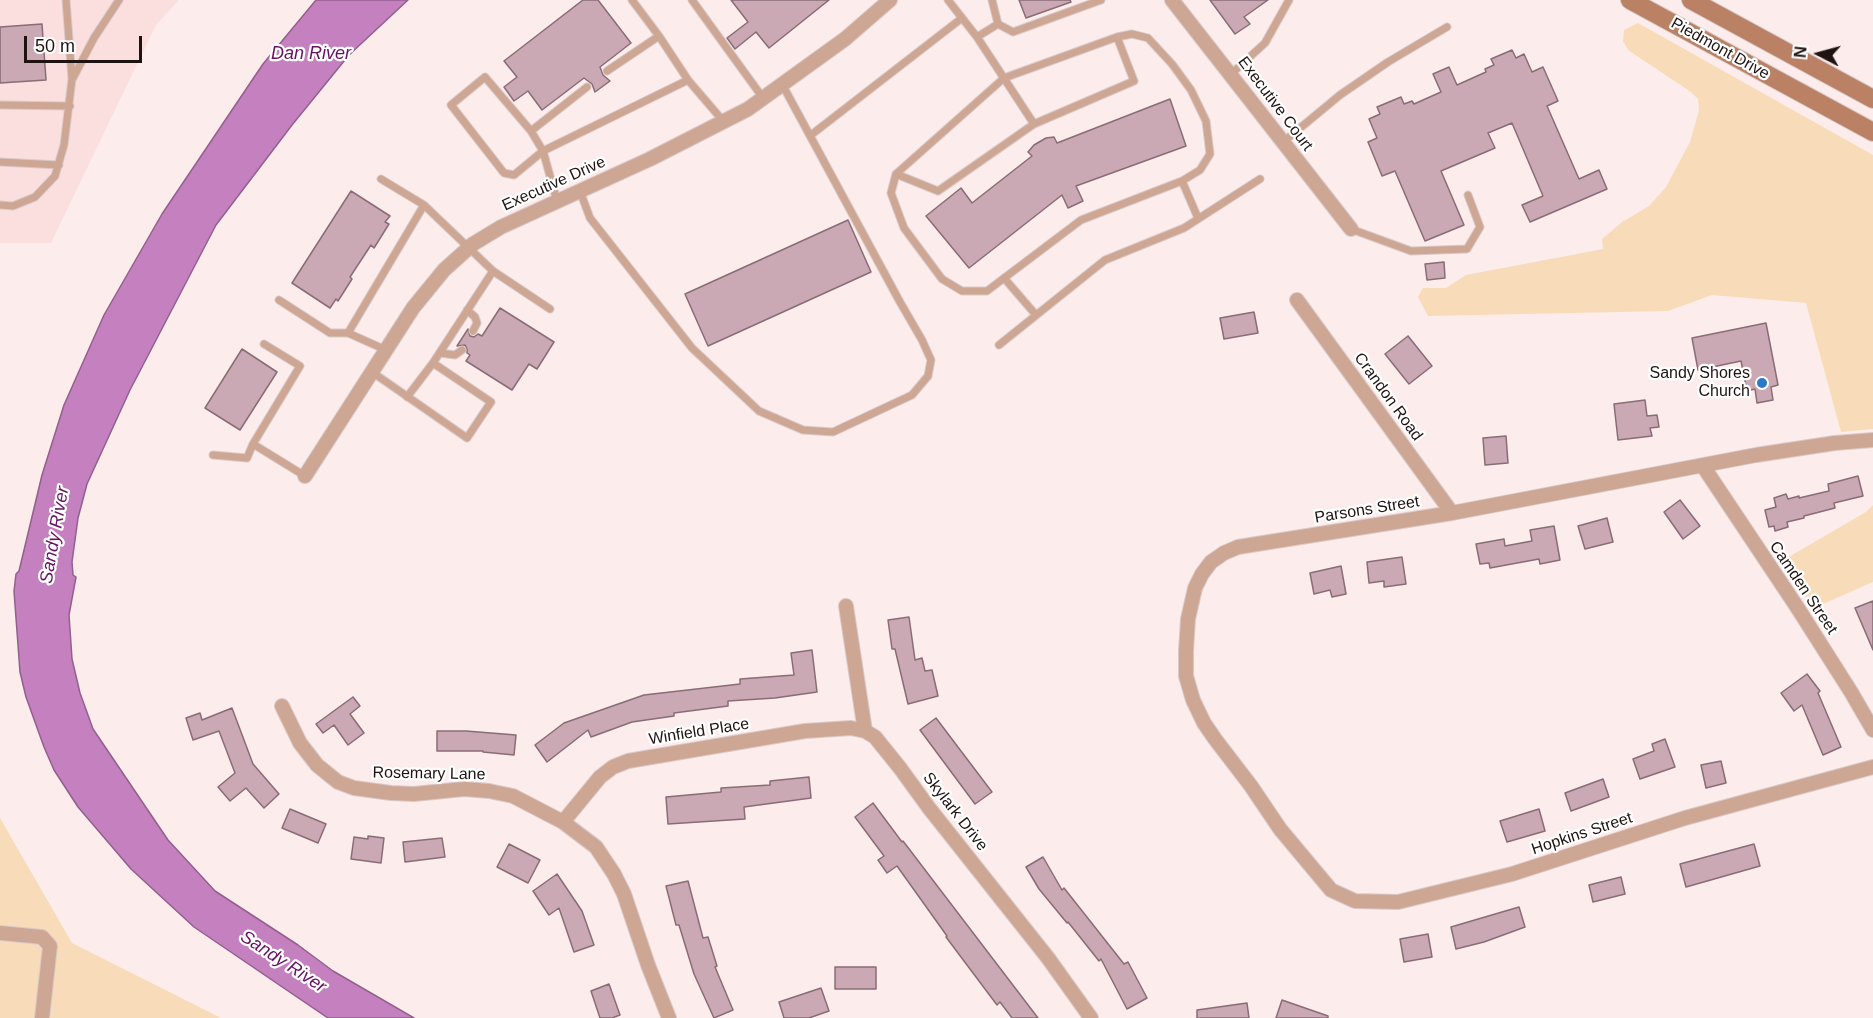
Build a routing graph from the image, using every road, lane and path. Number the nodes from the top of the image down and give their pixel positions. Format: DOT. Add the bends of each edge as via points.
graph roads {
  1 [pos="66,0"];
  2 [pos="119,0"];
  3 [pos="632,0"];
  4 [pos="692,0"];
  5 [pos="890,0"];
  6 [pos="948,0"];
  7 [pos="992,0"];
  8 [pos="1101,0"];
  9 [pos="1172,0"];
  10 [pos="1289,0"];
  11 [pos="1630,0"];
  12 [pos="1691,0"];
  13 [pos="962,18"];
  14 [pos="998,24"];
  15 [pos="1447,27"];
  16 [pos="659,36"];
  17 [pos="977,37"];
  18 [pos="1117,37"];
  19 [pos="607,71"];
  20 [pos="1231,74"];
  21 [pos="1004,78"];
  22 [pos="72,79"];
  23 [pos="688,80"];
  24 [pos="782,84"];
  25 [pos="587,87"];
  26 [pos="763,98"];
  27 [pos="1873,99"];
  28 [pos="0,105"];
  29 [pos="70,106"];
  30 [pos="724,122"];
  31 [pos="1034,124"];
  32 [pos="531,132"];
  33 [pos="1873,132"];
  34 [pos="811,135"];
  35 [pos="1282,143"];
  36 [pos="543,151"];
  37 [pos="0,162"];
  38 [pos="58,165"];
  39 [pos="896,174"];
  40 [pos="381,179"];
  41 [pos="1260,179"];
  42 [pos="1182,181"];
  43 [pos="580,191"];
  44 [pos="1468,195"];
  45 [pos="557,201"];
  46 [pos="0,205"];
  47 [pos="424,206"];
  48 [pos="1198,218"];
  49 [pos="1351,229"];
  50 [pos="469,247"];
  51 [pos="493,271"];
  52 [pos="1004,278"];
  53 [pos="279,300"];
  54 [pos="1297,300"];
  55 [pos="550,309"];
  56 [pos="467,310"];
  57 [pos="1036,315"];
  58 [pos="473,331"];
  59 [pos="348,333"];
  60 [pos="264,344"];
  61 [pos="999,345"];
  62 [pos="386,350"];
  63 [pos="462,350"];
  64 [pos="440,353"];
  65 [pos="433,363"];
  66 [pos="372,372"];
  67 [pos="407,397"];
  68 [pos="1873,440"];
  69 [pos="253,444"];
  70 [pos="213,455"];
  71 [pos="1703,466"];
  72 [pos="304,476"];
  73 [pos="1452,513"];
  74 [pos="846,606"];
  75 [pos="282,706"];
  76 [pos="1873,730"];
  77 [pos="865,731"];
  78 [pos="1873,767"];
  79 [pos="563,822"];
  80 [pos="1310,865"];
  81 [pos="0,933"];
  82 [pos="42,1018"];
  83 [pos="669,1018"];
  84 [pos="1091,1018"];
  1 -- 22 [label="lane"];
  2 -- 22 [label="lane"];
  3 -- 16 [label="lane"];
  4 -- 26 [label="lane"];
  5 -- 24 [label="street, Executive Drive" via="845,39"];
  6 -- 13 [label="lane"];
  7 -- 14 [label="lane"];
  8 -- 14 [label="lane" via="1013,32"];
  9 -- 20 [label="street, Executive Court"];
  10 -- 20 [label="lane" via="1265,43"];
  11 -- 33 [label="main road, Piedmont Drive"];
  12 -- 27 [label="main road, Piedmont Drive"];
  13 -- 17 [label="lane"];
  13 -- 34 [label="lane"];
  14 -- 17 [label="lane"];
  15 -- 35 [label="lane" via="1340,95"];
  16 -- 19 [label="lane"];
  16 -- 23 [label="lane"];
  17 -- 21 [label="lane"];
  18 -- 21 [label="lane"];
  18 -- 31 [label="lane" via="1134,81"];
  18 -- 42 [label="lane" via="1132,34 1148,39 1191,90 1206,121 1210,154 1200,170"];
  20 -- 35 [label="street, Executive Court"];
  21 -- 31 [label="lane"];
  21 -- 39 [label="lane"];
  22 -- 29 [label="lane"];
  23 -- 30 [label="lane"];
  23 -- 36 [label="lane"];
  24 -- 26 [label="street, Executive Drive"];
  24 -- 34 [label="lane"];
  25 -- 32 [label="lane"];
  26 -- 30 [label="street, Executive Drive"];
  28 -- 29 [label="lane"];
  29 -- 38 [label="lane"];
  30 -- 43 [label="street, Executive Drive"];
  31 -- 39 [label="lane" via="938,192"];
  32 -- 36 [label="lane"];
  32 -- 36 [label="lane" via="485,76 451,105 504,173 514,175"];
  34 -- 43 [label="lane" via="931,360 927,376 912,395 833,432 803,430 759,411 692,348 590,218"];
  35 -- 49 [label="street, Executive Court"];
  36 -- 45 [label="lane"];
  37 -- 38 [label="lane"];
  38 -- 46 [label="lane" via="55,176 35,198 13,206"];
  39 -- 52 [label="lane" via="891,193 904,228 942,279 962,291 987,291"];
  40 -- 47 [label="lane"];
  41 -- 48 [label="lane"];
  42 -- 48 [label="lane"];
  42 -- 52 [label="lane" via="1081,220"];
  43 -- 45 [label="street, Executive Drive"];
  44 -- 49 [label="lane" via="1480,227 1467,249 1411,251"];
  45 -- 50 [label="street, Executive Drive"];
  47 -- 50 [label="lane"];
  47 -- 59 [label="lane"];
  48 -- 57 [label="lane" via="1184,228 1105,260"];
  50 -- 51 [label="lane"];
  50 -- 62 [label="street, Executive Drive" via="419,300"];
  51 -- 55 [label="lane"];
  51 -- 56 [label="lane"];
  52 -- 57 [label="lane"];
  53 -- 59 [label="lane" via="330,333"];
  54 -- 73 [label="street, Crandon Road"];
  56 -- 58 [label="lane" via="477,323"];
  56 -- 64 [label="lane"];
  57 -- 61 [label="lane"];
  59 -- 62 [label="lane"];
  60 -- 69 [label="lane" via="300,366"];
  62 -- 66 [label="street, Executive Drive"];
  63 -- 64 [label="lane" via="455,356"];
  64 -- 65 [label="lane"];
  65 -- 67 [label="lane"];
  65 -- 67 [label="lane" via="491,402 467,438"];
  66 -- 67 [label="lane"];
  66 -- 72 [label="street, Executive Drive"];
  68 -- 71 [label="street, Parsons Street"];
  69 -- 70 [label="lane" via="247,458"];
  69 -- 72 [label="lane"];
  71 -- 73 [label="street, Parsons Street"];
  71 -- 76 [label="street, Camden Street"];
  73 -- 80 [label="street, Parsons Street" via="1238,547 1211,562 1195,588 1186,651 1186,676 1193,700 1215,739"];
  74 -- 77 [label="street"];
  75 -- 79 [label="street, Rosemary Lane" via="300,743 324,773 338,782 391,793 489,791 513,796"];
  77 -- 79 [label="street, Winfield Place" via="805,731 628,761 600,777"];
  77 -- 84 [label="street, Skylark Drive" via="875,737 900,768"];
  78 -- 80 [label="street, Hopkins Street" via="1685,818 1512,874 1398,902 1344,897 1331,890"];
  79 -- 83 [label="street, Rosemary Lane" via="596,847 614,874"];
  81 -- 82 [label="street" via="42,937 50,946"];
}
